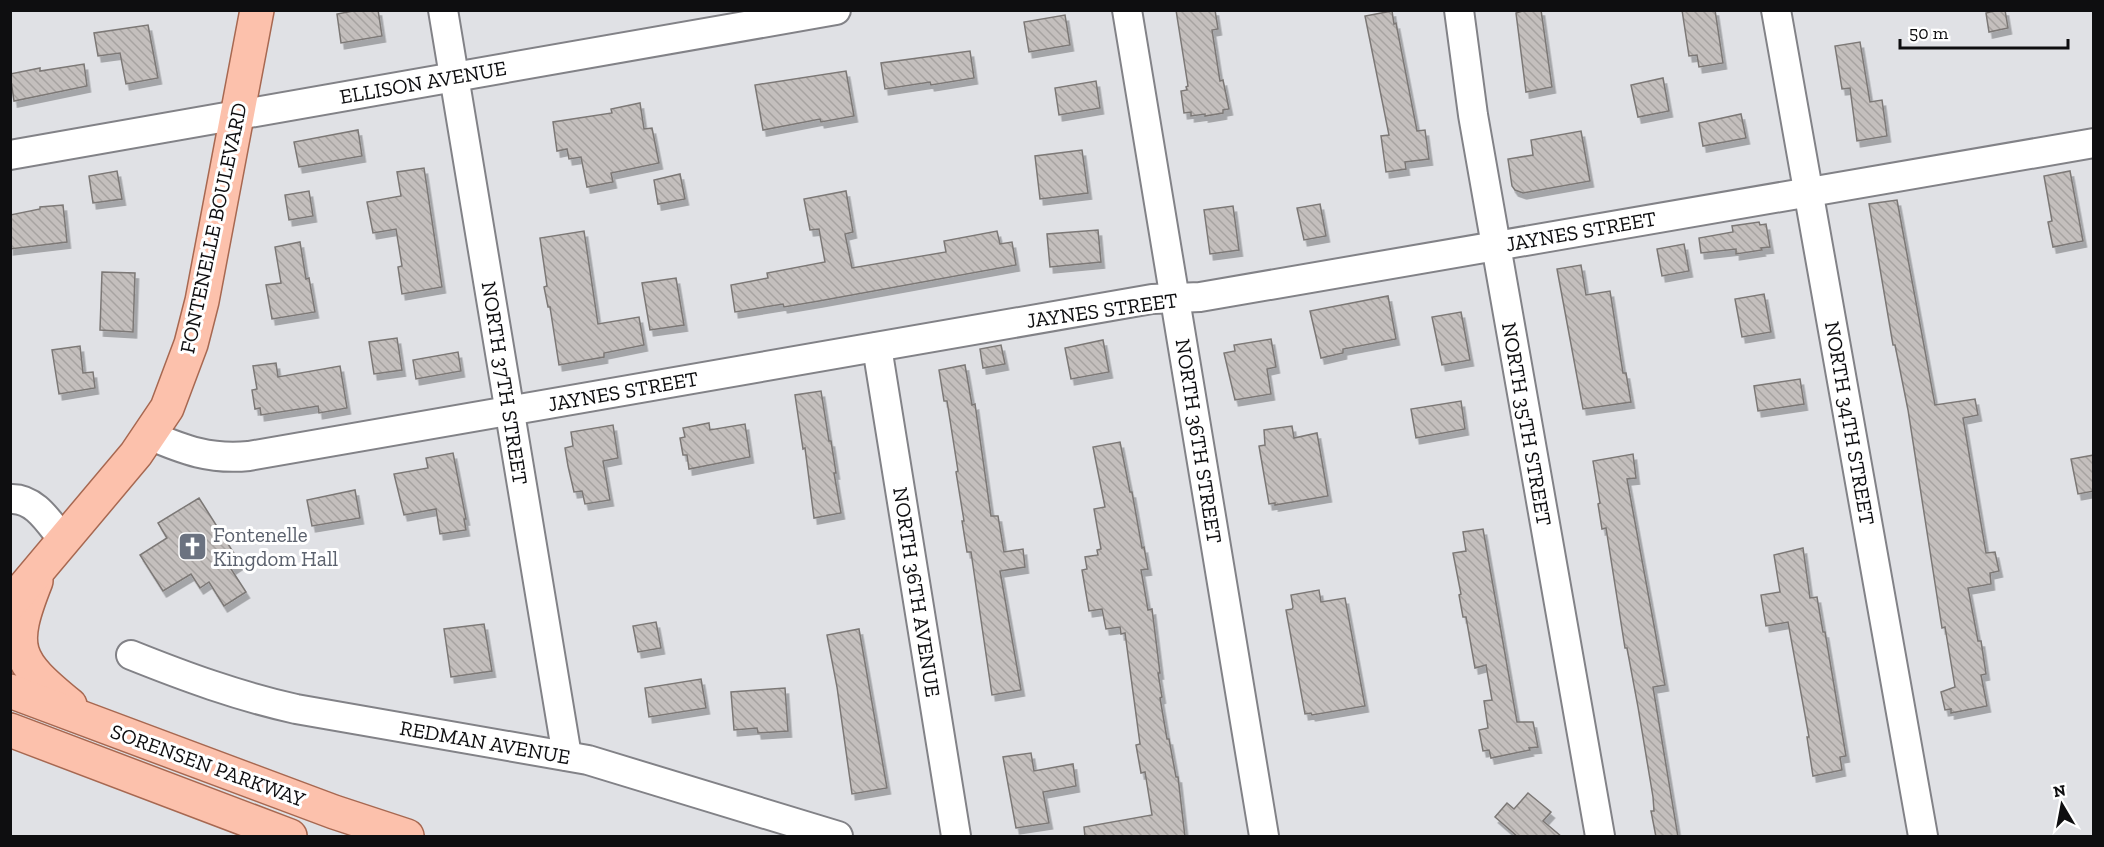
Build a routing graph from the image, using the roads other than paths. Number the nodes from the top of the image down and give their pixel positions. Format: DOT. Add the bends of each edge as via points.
graph roads {
  1 [pos="257,10"];
  2 [pos="443,10"];
  3 [pos="836,10"];
  4 [pos="1127,10"];
  5 [pos="1459,10"];
  6 [pos="1776,10"];
  7 [pos="454,77"];
  8 [pos="237,114"];
  9 [pos="2094,143"];
  10 [pos="10,154"];
  11 [pos="1809,192"];
  12 [pos="1496,245"];
  13 [pos="1175,298"];
  14 [pos="877,347"];
  15 [pos="510,411"];
  16 [pos="149,435"];
  17 [pos="10,499"];
  18 [pos="64,541"];
  19 [pos="41,568"];
  20 [pos="10,604"];
  21 [pos="131,655"];
  22 [pos="10,691"];
  23 [pos="90,721"];
  24 [pos="10,730"];
  25 [pos="567,756"];
  26 [pos="290,837"];
  27 [pos="407,837"];
  28 [pos="838,837"];
  29 [pos="956,837"];
  30 [pos="1264,837"];
  31 [pos="1600,837"];
  32 [pos="1923,837"];
  1 -- 8 [label="main road, FONTENELLE BOULEVARD"];
  2 -- 7 [label="street, NORTH 37TH STREET"];
  3 -- 7 [label="street, ELLISON AVENUE"];
  4 -- 13 [label="street, NORTH 36TH STREET"];
  5 -- 12 [label="street, NORTH 35TH STREET"];
  6 -- 11 [label="street, NORTH 34TH STREET"];
  7 -- 8 [label="street, ELLISON AVENUE"];
  7 -- 15 [label="street, NORTH 37TH STREET"];
  8 -- 10 [label="street, ELLISON AVENUE"];
  8 -- 16 [label="main road, FONTENELLE BOULEVARD" via="191,344 166,408"];
  9 -- 11 [label="street, JAYNES STREET"];
  11 -- 12 [label="street, JAYNES STREET"];
  11 -- 32 [label="street, NORTH 34TH STREET"];
  12 -- 13 [label="street, JAYNES STREET" via="1200,297"];
  12 -- 31 [label="street, NORTH 35TH STREET"];
  13 -- 14 [label="street, JAYNES STREET" via="1152,298"];
  13 -- 30 [label="street, NORTH 36TH STREET"];
  14 -- 15 [label="street, JAYNES STREET"];
  14 -- 29 [label="street, NORTH 36TH AVENUE"];
  15 -- 16 [label="street, JAYNES STREET" via="234,458 196,453"];
  15 -- 25 [label="street, NORTH 37TH STREET"];
  16 -- 18 [label="main road, FONTENELLE BOULEVARD"];
  17 -- 18 [label="street" via="26,500 38,509"];
  18 -- 19 [label="main road, FONTENELLE BOULEVARD"];
  19 -- 20 [label="main road, FONTENELLE BOULEVARD"];
  19 -- 23 [label="main road" via="21,621 22,653 41,681"];
  21 -- 25 [label="street, REDMAN AVENUE" via="200,683 262,702"];
  22 -- 23 [label="main road, SORENSEN PARKWAY"];
  23 -- 27 [label="main road, SORENSEN PARKWAY"];
  24 -- 26 [label="main road, SORENSEN PARKWAY"];
  25 -- 28 [label="street, REDMAN AVENUE"];
}
